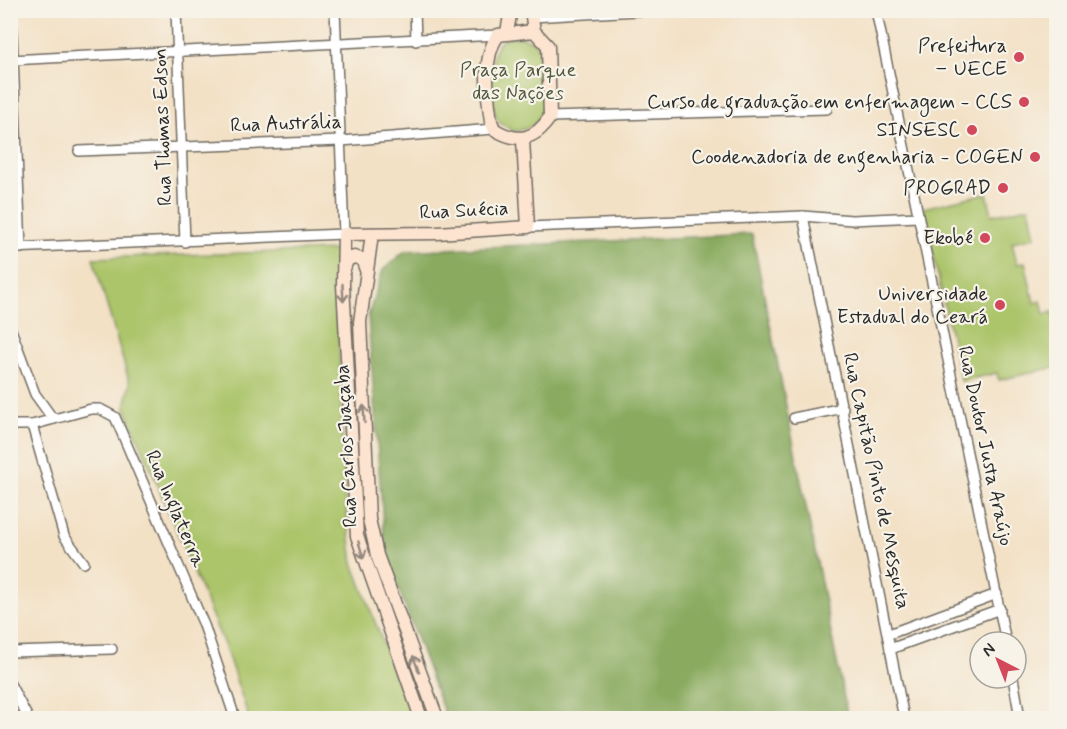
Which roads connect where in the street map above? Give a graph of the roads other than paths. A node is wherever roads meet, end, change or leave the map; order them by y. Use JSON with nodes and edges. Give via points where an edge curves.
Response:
{"nodes":[{"id":1,"x":11,"y":10,"type":"edge"},
{"id":2,"x":176,"y":10,"type":"edge"},
{"id":3,"x":334,"y":10,"type":"edge"},
{"id":4,"x":415,"y":10,"type":"edge"},
{"id":5,"x":511,"y":10,"type":"edge"},
{"id":6,"x":654,"y":10,"type":"edge"},
{"id":7,"x":876,"y":10,"type":"edge"},
{"id":8,"x":531,"y":14,"type":"edge"},
{"id":9,"x":534,"y":31,"type":"junction"},
{"id":10,"x":503,"y":34,"type":"junction"},
{"id":11,"x":416,"y":41,"type":"junction"},
{"id":12,"x":337,"y":45,"type":"junction"},
{"id":13,"x":178,"y":52,"type":"junction"},
{"id":14,"x":12,"y":60,"type":"edge"},
{"id":15,"x":827,"y":109,"type":"dead end"},
{"id":16,"x":550,"y":117,"type":"junction"},
{"id":17,"x":494,"y":129,"type":"junction"},
{"id":18,"x":523,"y":140,"type":"junction"},
{"id":19,"x":341,"y":141,"type":"junction"},
{"id":20,"x":181,"y":145,"type":"junction"},
{"id":21,"x":79,"y":151,"type":"dead end"},
{"id":22,"x":803,"y":216,"type":"junction"},
{"id":23,"x":918,"y":217,"type":"junction"},
{"id":24,"x":528,"y":227,"type":"junction"},
{"id":25,"x":344,"y":234,"type":"junction"},
{"id":26,"x":372,"y":234,"type":"junction"},
{"id":27,"x":185,"y":242,"type":"junction"},
{"id":28,"x":10,"y":248,"type":"edge"},
{"id":29,"x":21,"y":248,"type":"junction"},
{"id":30,"x":366,"y":270,"type":"junction"},
{"id":31,"x":343,"y":272,"type":"junction"},
{"id":32,"x":10,"y":327,"type":"edge"},
{"id":33,"x":843,"y":408,"type":"junction"},
{"id":34,"x":794,"y":418,"type":"dead end"},
{"id":35,"x":53,"y":419,"type":"junction"},
{"id":36,"x":10,"y":425,"type":"edge"},
{"id":37,"x":32,"y":425,"type":"junction"},
{"id":38,"x":84,"y":563,"type":"dead end"},
{"id":39,"x":997,"y":594,"type":"junction"},
{"id":40,"x":1000,"y":609,"type":"junction"},
{"id":41,"x":1004,"y":630,"type":"edge"},
{"id":42,"x":889,"y":634,"type":"junction"},
{"id":43,"x":112,"y":649,"type":"dead end"},
{"id":44,"x":890,"y":649,"type":"junction"},
{"id":45,"x":10,"y":652,"type":"edge"},
{"id":46,"x":10,"y":684,"type":"edge"},
{"id":47,"x":1015,"y":690,"type":"edge"},
{"id":48,"x":429,"y":698,"type":"junction"},
{"id":49,"x":415,"y":704,"type":"junction"},
{"id":50,"x":28,"y":718,"type":"edge"},
{"id":51,"x":235,"y":718,"type":"edge"},
{"id":52,"x":421,"y":718,"type":"edge"},
{"id":53,"x":436,"y":718,"type":"edge"},
{"id":54,"x":904,"y":718,"type":"edge"},
{"id":55,"x":1020,"y":718,"type":"edge"}],
"edges":[{"from":1,"to":14,"type":"street"},
{"from":2,"to":13,"type":"street","name":"Rua Thomas Edson"},
{"from":3,"to":12,"type":"street"},
{"from":4,"to":11,"type":"street"},
{"from":5,"to":10,"type":"street"},
{"from":6,"to":8,"type":"street"},
{"from":7,"to":23,"type":"street","name":"Rua Doutor Justa Araújo"},
{"from":8,"to":9,"type":"street"},
{"from":9,"to":10,"type":"street"},
{"from":9,"to":16,"type":"street","via":[[548,46]]},
{"from":10,"to":11,"type":"street"},
{"from":10,"to":17,"type":"street","via":[[493,43],[487,62]]},
{"from":11,"to":12,"type":"street"},
{"from":12,"to":13,"type":"street"},
{"from":12,"to":19,"type":"street"},
{"from":13,"to":14,"type":"street"},
{"from":13,"to":20,"type":"street","name":"Rua Thomas Edson"},
{"from":14,"to":29,"type":"street"},
{"from":15,"to":16,"type":"street"},
{"from":16,"to":18,"type":"street","via":[[540,131]]},
{"from":17,"to":18,"type":"street"},
{"from":17,"to":19,"type":"street","name":"Rua Austrália"},
{"from":18,"to":24,"type":"street"},
{"from":19,"to":20,"type":"street","name":"Rua Austrália"},
{"from":19,"to":25,"type":"street"},
{"from":20,"to":21,"type":"street","name":"Rua Austrália"},
{"from":20,"to":27,"type":"street","name":"Rua Thomas Edson"},
{"from":22,"to":23,"type":"street","name":"Rua Suécia","via":[[852,220]]},
{"from":22,"to":24,"type":"street","name":"Rua Suécia"},
{"from":22,"to":33,"type":"street","name":"Rua Capitão Pinto de Mesquita"},
{"from":23,"to":39,"type":"street","name":"Rua Doutor Justa Araújo"},
{"from":24,"to":26,"type":"street","name":"Rua Suécia"},
{"from":25,"to":26,"type":"street","name":"Rua Suécia"},
{"from":25,"to":27,"type":"street","name":"Rua Suécia"},
{"from":25,"to":31,"type":"street","name":"Rua Carlos Juaçaba"},
{"from":26,"to":30,"type":"street","name":"Rua Carlos Juaçaba"},
{"from":27,"to":29,"type":"street","name":"Rua Suécia"},
{"from":28,"to":29,"type":"street","name":"Rua Suécia"},
{"from":30,"to":31,"type":"street","via":[[362,259],[354,256],[347,260]]},
{"from":48,"to":30,"type":"street","name":"Rua Carlos Juaçaba","one_way":true,"via":[[377,555],[369,519],[360,322]]},
{"from":31,"to":49,"type":"street","name":"Rua Carlos Juaçaba","one_way":true,"via":[[357,536]]},
{"from":32,"to":35,"type":"street","via":[[35,394]]},
{"from":33,"to":34,"type":"street"},
{"from":33,"to":42,"type":"street","name":"Rua Capitão Pinto de Mesquita"},
{"from":35,"to":37,"type":"street","name":"Rua Inglaterra"},
{"from":35,"to":51,"type":"street","name":"Rua Inglaterra","via":[[91,409],[115,417],[204,625]]},
{"from":36,"to":37,"type":"street","name":"Rua Inglaterra"},
{"from":37,"to":38,"type":"street","via":[[64,536]]},
{"from":39,"to":40,"type":"street","name":"Rua Doutor Justa Araújo"},
{"from":39,"to":42,"type":"street"},
{"from":40,"to":41,"type":"street","name":"Rua Doutor Justa Araújo"},
{"from":40,"to":44,"type":"street"},
{"from":42,"to":44,"type":"street","name":"Rua Capitão Pinto de Mesquita"},
{"from":43,"to":45,"type":"street"},
{"from":44,"to":54,"type":"street","name":"Rua Capitão Pinto de Mesquita"},
{"from":46,"to":50,"type":"street"},
{"from":47,"to":55,"type":"street"},
{"from":48,"to":49,"type":"street"},
{"from":48,"to":53,"type":"street","name":"Rua Carlos Juaçaba"},
{"from":49,"to":52,"type":"street","name":"Rua Carlos Juaçaba"}]}
